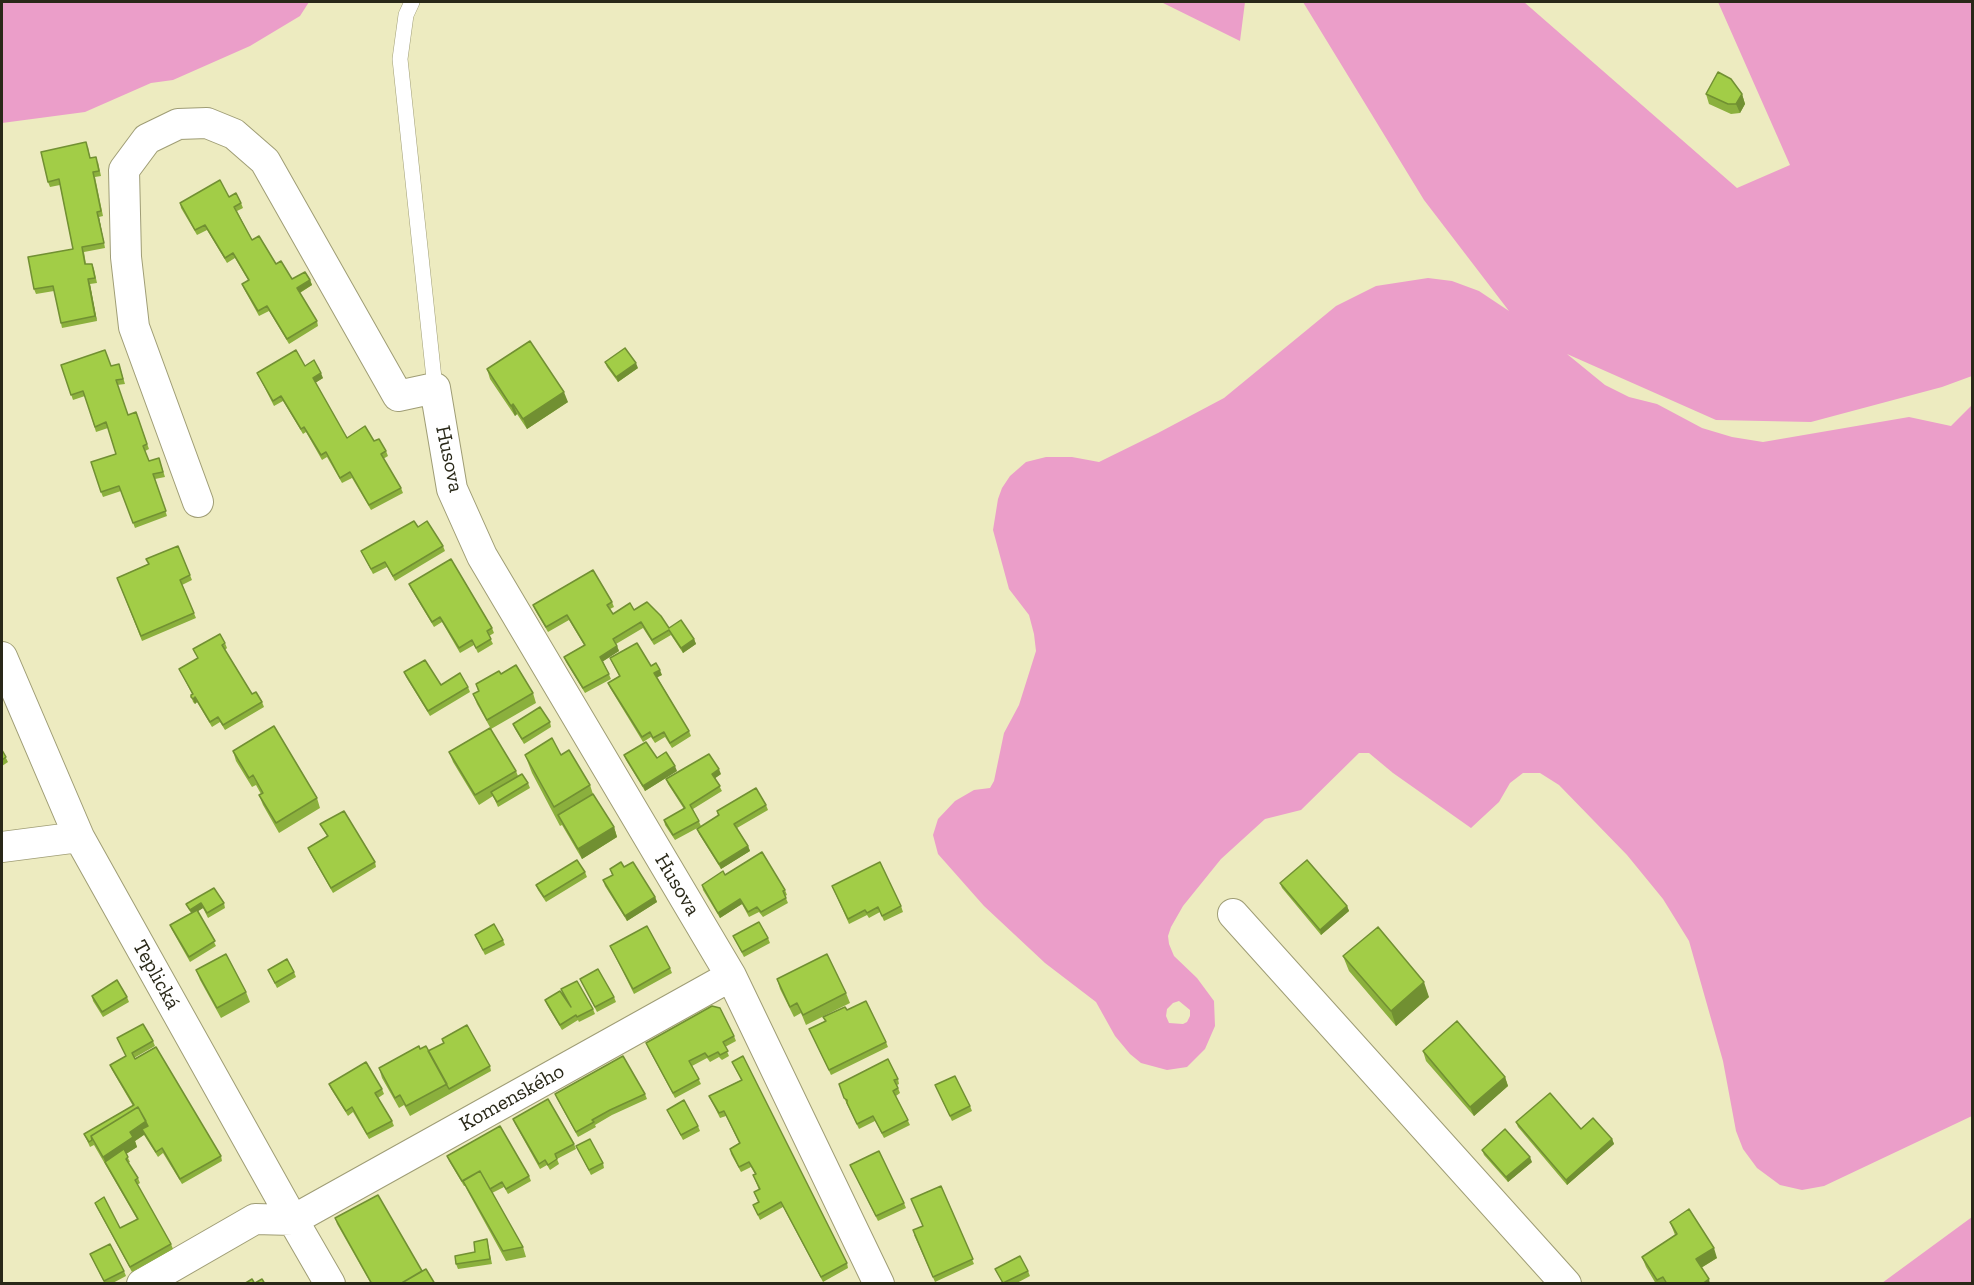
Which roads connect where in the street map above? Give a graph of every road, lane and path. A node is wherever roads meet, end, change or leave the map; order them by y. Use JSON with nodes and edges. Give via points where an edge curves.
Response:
{"nodes":[{"id":1,"x":412,"y":2,"type":"edge"},
{"id":2,"x":435,"y":388,"type":"junction"},
{"id":3,"x":198,"y":502,"type":"dead end"},
{"id":4,"x":2,"y":657,"type":"edge"},
{"id":5,"x":79,"y":837,"type":"junction"},
{"id":6,"x":2,"y":847,"type":"edge"},
{"id":7,"x":1233,"y":914,"type":"dead end"},
{"id":8,"x":731,"y":976,"type":"junction"},
{"id":9,"x":293,"y":1220,"type":"junction"},
{"id":10,"x":142,"y":1284,"type":"edge"},
{"id":11,"x":330,"y":1284,"type":"edge"},
{"id":12,"x":879,"y":1284,"type":"edge"},
{"id":13,"x":1566,"y":1284,"type":"edge"}],
"edges":[{"from":1,"to":2,"type":"lane","via":[[406,15],[400,59]]},
{"from":2,"to":3,"type":"street","via":[[398,396],[265,161],[234,134],[207,123],[178,124],[147,139],[124,170],[126,257],[134,327]]},
{"from":2,"to":8,"type":"street","name":"Husova","via":[[452,489],[482,556]]},
{"from":4,"to":5,"type":"street","name":"Teplická"},
{"from":5,"to":6,"type":"street"},
{"from":5,"to":9,"type":"street","name":"Teplická"},
{"from":7,"to":13,"type":"street"},
{"from":8,"to":9,"type":"street","name":"Komenského"},
{"from":8,"to":12,"type":"street","name":"Husova"},
{"from":9,"to":10,"type":"street","via":[[255,1219]]},
{"from":9,"to":11,"type":"street","name":"Teplická"}]}
